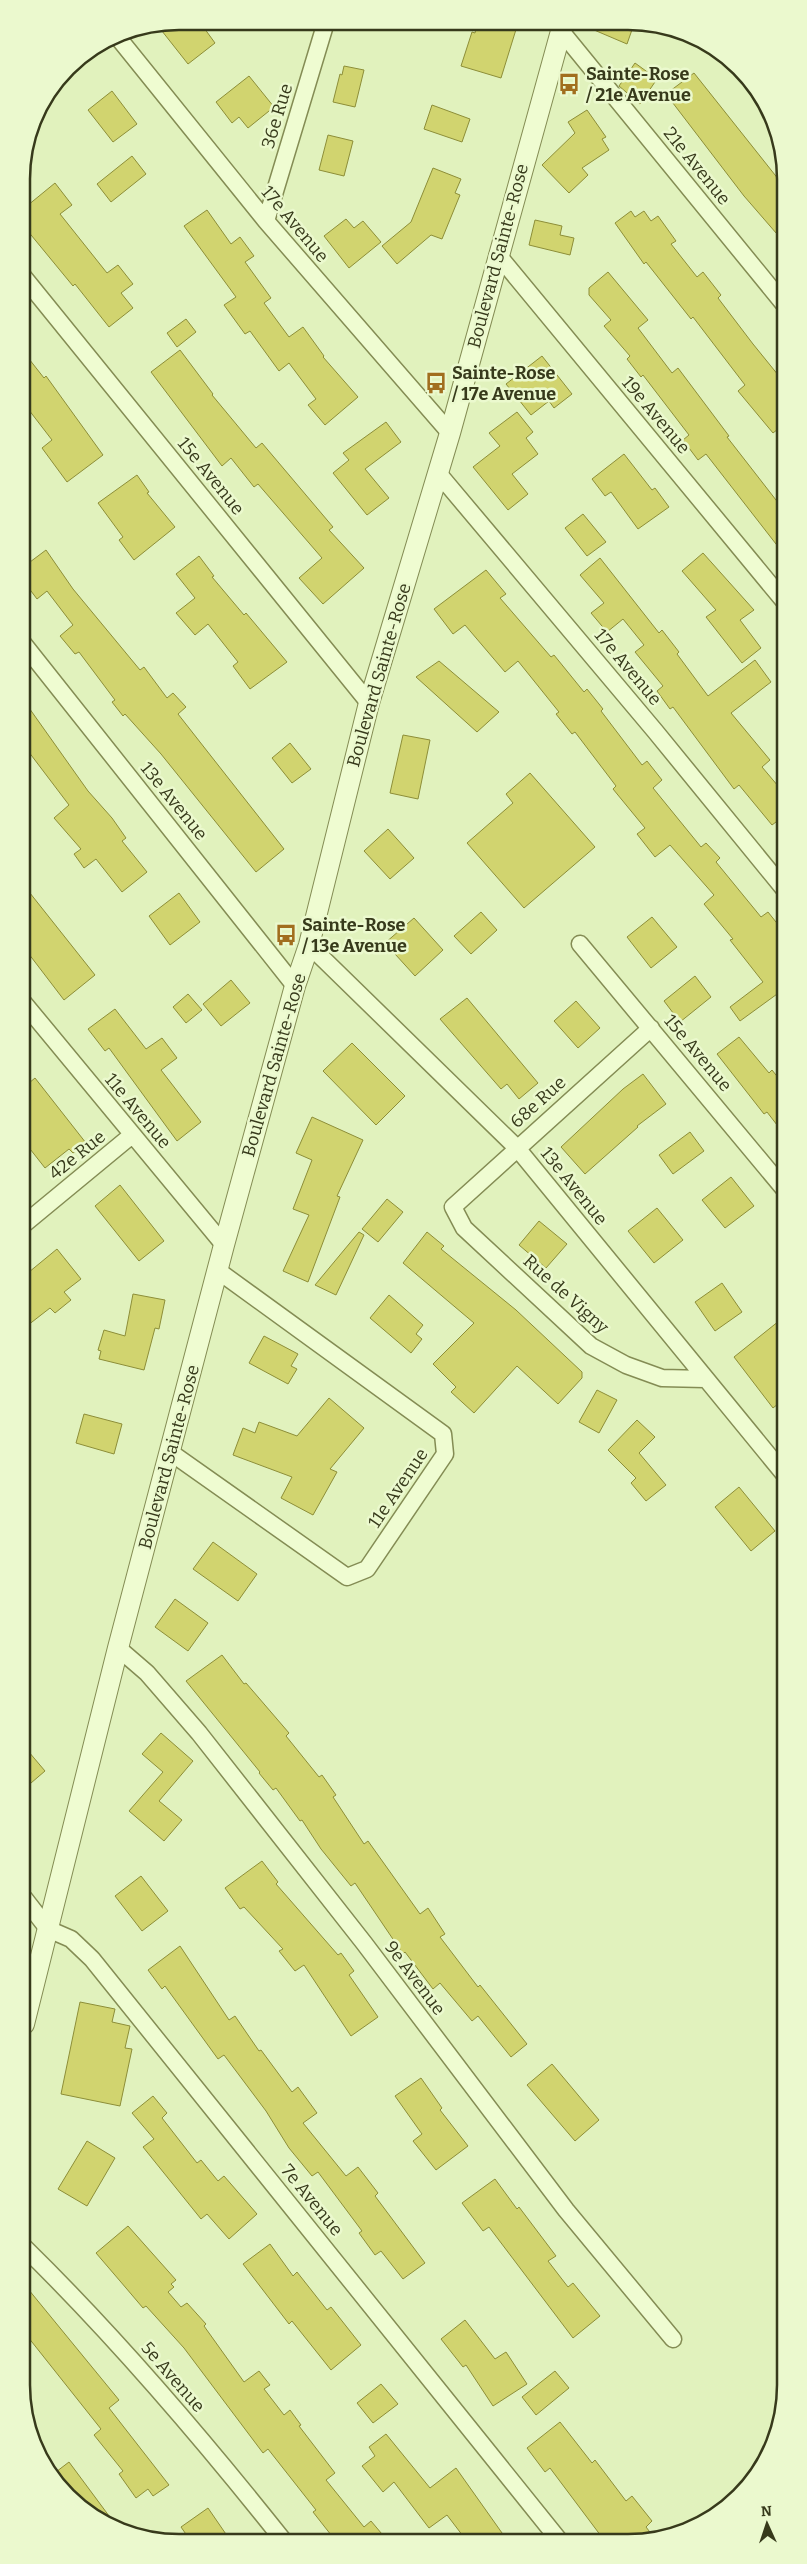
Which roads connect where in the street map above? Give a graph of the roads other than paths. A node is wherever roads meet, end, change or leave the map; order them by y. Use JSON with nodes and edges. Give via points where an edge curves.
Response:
{"nodes":[{"id":1,"x":324,"y":30,"type":"edge"},
{"id":2,"x":561,"y":30,"type":"edge"},
{"id":3,"x":564,"y":30,"type":"edge"},
{"id":4,"x":121,"y":41,"type":"edge"},
{"id":5,"x":266,"y":221,"type":"junction"},
{"id":6,"x":498,"y":255,"type":"junction"},
{"id":7,"x":30,"y":285,"type":"edge"},
{"id":8,"x":777,"y":296,"type":"edge"},
{"id":9,"x":450,"y":433,"type":"junction"},
{"id":10,"x":438,"y":473,"type":"junction"},
{"id":11,"x":777,"y":593,"type":"edge"},
{"id":12,"x":30,"y":652,"type":"edge"},
{"id":13,"x":369,"y":703,"type":"junction"},
{"id":14,"x":777,"y":880,"type":"edge"},
{"id":15,"x":580,"y":944,"type":"dead end"},
{"id":16,"x":309,"y":945,"type":"junction"},
{"id":17,"x":296,"y":986,"type":"junction"},
{"id":18,"x":30,"y":1012,"type":"edge"},
{"id":19,"x":651,"y":1028,"type":"junction"},
{"id":20,"x":132,"y":1135,"type":"junction"},
{"id":21,"x":517,"y":1148,"type":"junction"},
{"id":22,"x":777,"y":1181,"type":"edge"},
{"id":23,"x":453,"y":1207,"type":"joint"},
{"id":24,"x":30,"y":1219,"type":"edge"},
{"id":25,"x":224,"y":1245,"type":"junction"},
{"id":26,"x":218,"y":1270,"type":"junction"},
{"id":27,"x":705,"y":1379,"type":"junction"},
{"id":28,"x":170,"y":1452,"type":"junction"},
{"id":29,"x":777,"y":1466,"type":"edge"},
{"id":30,"x":118,"y":1648,"type":"junction"},
{"id":31,"x":30,"y":1906,"type":"edge"},
{"id":32,"x":48,"y":1928,"type":"junction"},
{"id":33,"x":30,"y":2000,"type":"edge"},
{"id":34,"x":30,"y":2253,"type":"edge"},
{"id":35,"x":673,"y":2339,"type":"dead end"},
{"id":36,"x":278,"y":2534,"type":"edge"},
{"id":37,"x":554,"y":2534,"type":"edge"}],
"edges":[{"from":1,"to":5,"type":"street","name":"36e Rue"},
{"from":2,"to":6,"type":"street","name":"Boulevard Sainte-Rose"},
{"from":3,"to":8,"type":"street","name":"21e Avenue"},
{"from":4,"to":5,"type":"street","name":"17e Avenue"},
{"from":5,"to":9,"type":"street","name":"17e Avenue"},
{"from":6,"to":9,"type":"street","name":"Boulevard Sainte-Rose"},
{"from":6,"to":11,"type":"street","name":"19e Avenue"},
{"from":7,"to":13,"type":"street","name":"15e Avenue"},
{"from":9,"to":10,"type":"street","name":"Boulevard Sainte-Rose"},
{"from":10,"to":13,"type":"street","name":"Boulevard Sainte-Rose"},
{"from":10,"to":14,"type":"street","name":"17e Avenue"},
{"from":12,"to":17,"type":"street","name":"13e Avenue"},
{"from":13,"to":16,"type":"street","name":"Boulevard Sainte-Rose"},
{"from":15,"to":19,"type":"street","name":"15e Avenue"},
{"from":16,"to":17,"type":"street","name":"Boulevard Sainte-Rose"},
{"from":16,"to":21,"type":"street","name":"13e Avenue"},
{"from":17,"to":25,"type":"street","name":"Boulevard Sainte-Rose"},
{"from":18,"to":20,"type":"street","name":"11e Avenue"},
{"from":19,"to":21,"type":"street","name":"68e Rue"},
{"from":19,"to":22,"type":"street","name":"15e Avenue"},
{"from":20,"to":24,"type":"street","name":"42e Rue"},
{"from":20,"to":25,"type":"street","name":"11e Avenue"},
{"from":21,"to":23,"type":"street","name":"68e Rue"},
{"from":21,"to":27,"type":"street","name":"13e Avenue"},
{"from":23,"to":27,"type":"street","name":"Rue de Vigny","via":[[464,1228],[591,1346],[626,1365],[662,1378]]},
{"from":25,"to":26,"type":"street","name":"Boulevard Sainte-Rose"},
{"from":26,"to":28,"type":"street","name":"Boulevard Sainte-Rose"},
{"from":26,"to":28,"type":"street","name":"11e Avenue","via":[[443,1434],[445,1454],[367,1569],[347,1577]]},
{"from":27,"to":29,"type":"street","name":"13e Avenue"},
{"from":28,"to":30,"type":"street","name":"Boulevard Sainte-Rose"},
{"from":30,"to":32,"type":"street","name":"Boulevard Sainte-Rose"},
{"from":30,"to":35,"type":"street","name":"9e Avenue","via":[[147,1673],[199,1733],[364,1943],[566,2210]]},
{"from":31,"to":32,"type":"street","name":"7e Avenue"},
{"from":32,"to":33,"type":"street","name":"Boulevard Sainte-Rose"},
{"from":32,"to":37,"type":"street","name":"7e Avenue","via":[[72,1939],[92,1959]]},
{"from":34,"to":36,"type":"street","name":"5e Avenue","via":[[87,2309],[234,2478]]}]}
